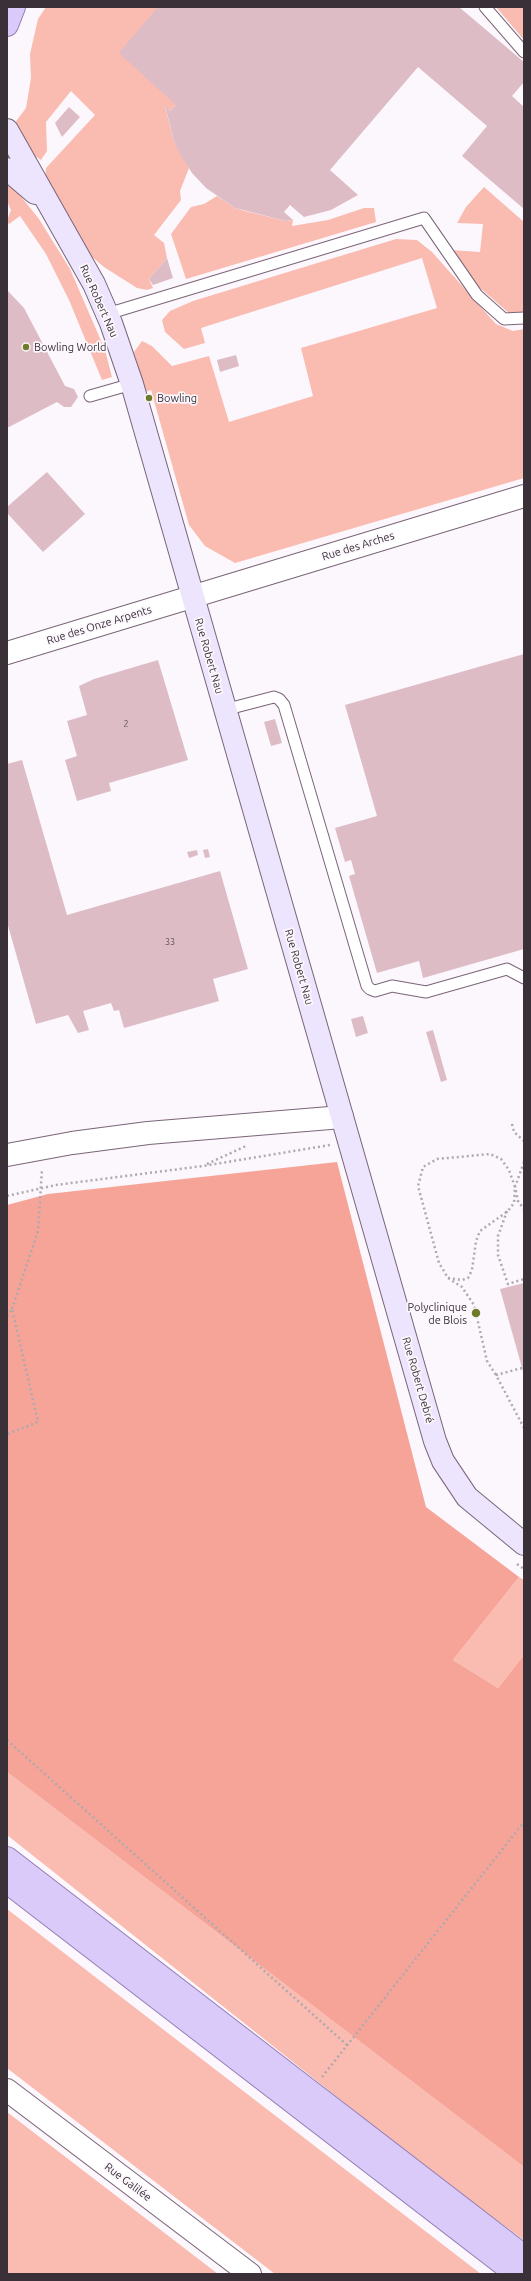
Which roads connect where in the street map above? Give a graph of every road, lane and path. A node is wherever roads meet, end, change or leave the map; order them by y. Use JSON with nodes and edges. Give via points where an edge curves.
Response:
{"nodes":[{"id":1,"x":14,"y":7,"type":"edge"},
{"id":2,"x":486,"y":7,"type":"edge"},
{"id":3,"x":7,"y":25,"type":"edge"},
{"id":4,"x":524,"y":52,"type":"edge"},
{"id":5,"x":7,"y":130,"type":"edge"},
{"id":6,"x":7,"y":169,"type":"edge"},
{"id":7,"x":49,"y":207,"type":"junction"},
{"id":8,"x":107,"y":314,"type":"junction"},
{"id":9,"x":524,"y":318,"type":"edge"},
{"id":10,"x":132,"y":384,"type":"junction"},
{"id":11,"x":90,"y":396,"type":"dead end"},
{"id":12,"x":524,"y":496,"type":"edge"},
{"id":13,"x":192,"y":597,"type":"junction"},
{"id":14,"x":7,"y":653,"type":"edge"},
{"id":15,"x":224,"y":710,"type":"junction"},
{"id":16,"x":524,"y":978,"type":"edge"},
{"id":17,"x":342,"y":1117,"type":"junction"},
{"id":18,"x":512,"y":1124,"type":"dead end"},
{"id":19,"x":524,"y":1141,"type":"edge"},
{"id":20,"x":334,"y":1145,"type":"dead end"},
{"id":21,"x":44,"y":1148,"type":"junction"},
{"id":22,"x":7,"y":1155,"type":"edge"},
{"id":23,"x":524,"y":1162,"type":"edge"},
{"id":24,"x":515,"y":1187,"type":"junction"},
{"id":25,"x":40,"y":1188,"type":"junction"},
{"id":26,"x":7,"y":1196,"type":"edge"},
{"id":27,"x":524,"y":1210,"type":"edge"},
{"id":28,"x":508,"y":1211,"type":"junction"},
{"id":29,"x":448,"y":1278,"type":"junction"},
{"id":30,"x":524,"y":1280,"type":"edge"},
{"id":31,"x":12,"y":1308,"type":"junction"},
{"id":32,"x":7,"y":1316,"type":"edge"},
{"id":33,"x":522,"y":1368,"type":"dead end"},
{"id":34,"x":496,"y":1375,"type":"junction"},
{"id":35,"x":524,"y":1428,"type":"edge"},
{"id":36,"x":7,"y":1434,"type":"edge"},
{"id":37,"x":524,"y":1544,"type":"edge"},
{"id":38,"x":7,"y":1740,"type":"edge"},
{"id":39,"x":524,"y":1822,"type":"edge"},
{"id":40,"x":7,"y":1858,"type":"edge"},
{"id":41,"x":7,"y":1882,"type":"edge"},
{"id":42,"x":347,"y":2045,"type":"junction"},
{"id":43,"x":7,"y":2090,"type":"edge"},
{"id":44,"x":310,"y":2091,"type":"junction"},
{"id":45,"x":524,"y":2256,"type":"edge"},
{"id":46,"x":250,"y":2274,"type":"edge"},
{"id":47,"x":516,"y":2274,"type":"edge"}],
"edges":[{"from":1,"to":3,"type":"main road"},
{"from":2,"to":4,"type":"lane"},
{"from":5,"to":7,"type":"street","name":"Rue Robert Nau"},
{"from":6,"to":7,"type":"street","name":"Rue Robert Nau","via":[[18,176]]},
{"from":7,"to":8,"type":"street","name":"Rue Robert Nau","via":[[75,248]]},
{"from":8,"to":9,"type":"lane","via":[[424,218],[477,295],[504,319]]},
{"from":8,"to":10,"type":"street","name":"Rue Robert Nau"},
{"from":10,"to":11,"type":"lane"},
{"from":10,"to":13,"type":"street","name":"Rue Robert Nau"},
{"from":12,"to":13,"type":"street","name":"Rue des Arches"},
{"from":13,"to":14,"type":"street","name":"Rue des Onze Arpents"},
{"from":13,"to":15,"type":"street","name":"Rue Robert Nau"},
{"from":15,"to":16,"type":"lane","via":[[274,697],[284,705],[370,989],[376,991],[392,986],[426,992],[507,969]]},
{"from":15,"to":17,"type":"street","name":"Rue Robert Nau"},
{"from":17,"to":21,"type":"street","via":[[148,1133]]},
{"from":17,"to":37,"type":"street","name":"Rue Robert Debré","via":[[442,1461],[467,1497]]},
{"from":18,"to":19,"type":"path","via":[[514,1132]]},
{"from":20,"to":25,"type":"path"},
{"from":21,"to":22,"type":"street"},
{"from":21,"to":25,"type":"path"},
{"from":23,"to":24,"type":"path"},
{"from":24,"to":27,"type":"path","via":[[518,1201]]},
{"from":24,"to":28,"type":"path","via":[[514,1203]]},
{"from":24,"to":29,"type":"path","via":[[509,1170],[501,1159],[490,1154],[437,1159],[424,1167],[418,1186],[439,1263]]},
{"from":25,"to":26,"type":"path"},
{"from":25,"to":31,"type":"path","via":[[38,1231]]},
{"from":28,"to":29,"type":"path","via":[[480,1231],[468,1278]]},
{"from":28,"to":30,"type":"path","via":[[498,1236],[498,1255],[508,1284]]},
{"from":29,"to":34,"type":"path","via":[[462,1287],[474,1305],[487,1361]]},
{"from":31,"to":32,"type":"path"},
{"from":31,"to":36,"type":"path","via":[[38,1422]]},
{"from":33,"to":34,"type":"path"},
{"from":34,"to":35,"type":"path"},
{"from":38,"to":42,"type":"path"},
{"from":39,"to":42,"type":"path"},
{"from":40,"to":44,"type":"main road"},
{"from":41,"to":47,"type":"main road"},
{"from":42,"to":44,"type":"path"},
{"from":43,"to":46,"type":"street","name":"Rue Galilée"},
{"from":44,"to":45,"type":"main road"}]}
